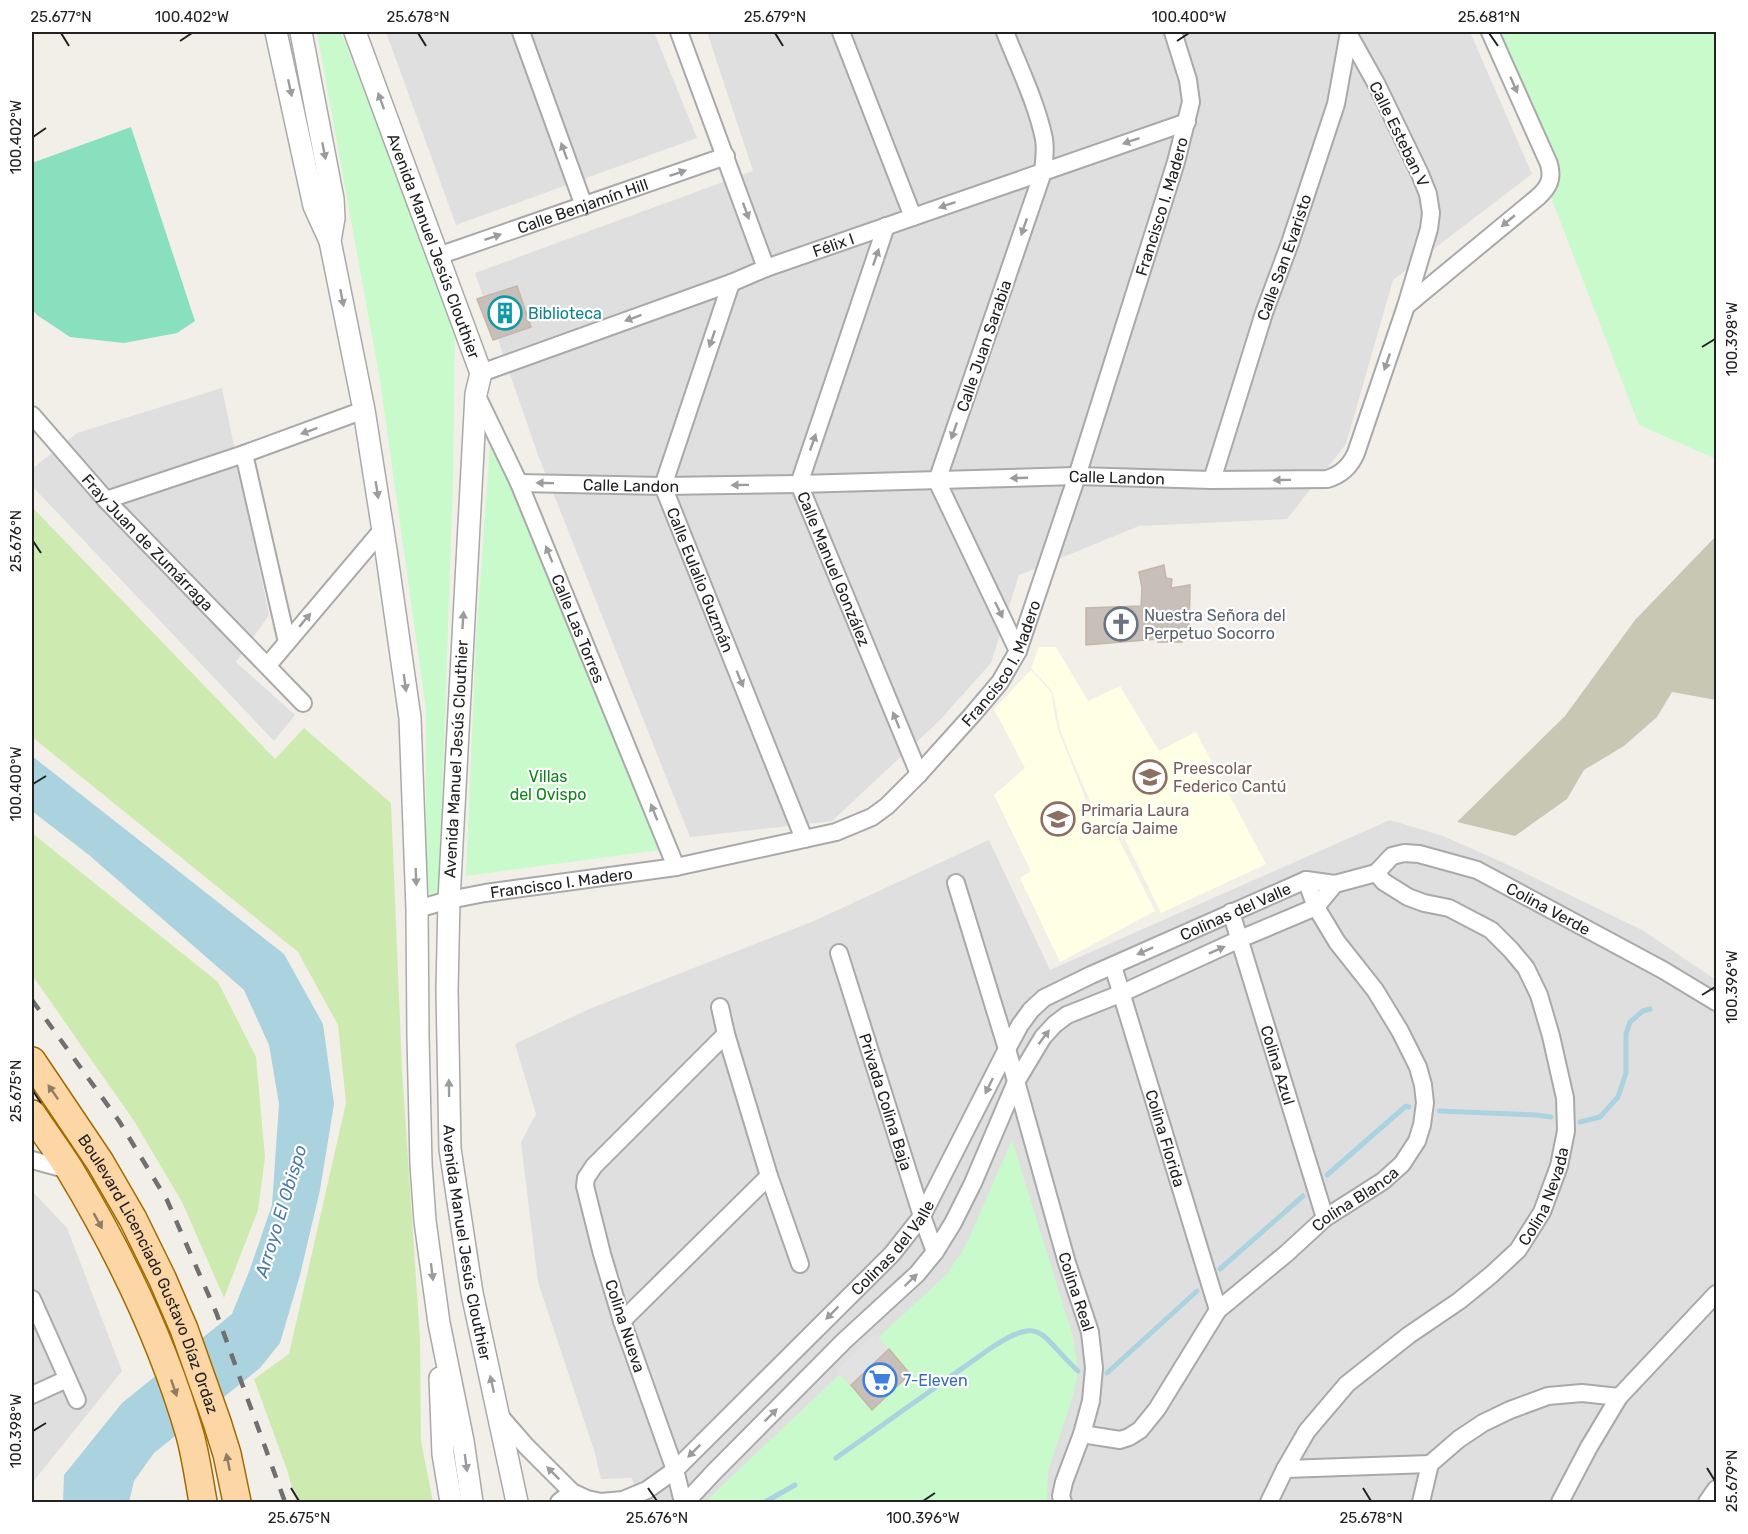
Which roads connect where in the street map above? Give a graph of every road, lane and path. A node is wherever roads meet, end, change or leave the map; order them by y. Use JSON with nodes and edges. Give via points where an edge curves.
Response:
{"nodes":[{"id":1,"x":276,"y":32,"type":"edge"},
{"id":2,"x":301,"y":32,"type":"edge"},
{"id":3,"x":355,"y":32,"type":"edge"},
{"id":4,"x":521,"y":32,"type":"edge"},
{"id":5,"x":679,"y":32,"type":"edge"},
{"id":6,"x":841,"y":32,"type":"edge"},
{"id":7,"x":1005,"y":32,"type":"edge"},
{"id":8,"x":1173,"y":32,"type":"edge"},
{"id":9,"x":1490,"y":32,"type":"edge"},
{"id":10,"x":1349,"y":33,"type":"edge"},
{"id":11,"x":1186,"y":122,"type":"junction"},
{"id":12,"x":726,"y":156,"type":"junction"},
{"id":13,"x":1043,"y":172,"type":"junction"},
{"id":14,"x":584,"y":206,"type":"junction"},
{"id":15,"x":913,"y":217,"type":"junction"},
{"id":16,"x":886,"y":226,"type":"junction"},
{"id":17,"x":330,"y":241,"type":"junction"},
{"id":18,"x":438,"y":256,"type":"junction"},
{"id":19,"x":766,"y":268,"type":"junction"},
{"id":20,"x":731,"y":283,"type":"junction"},
{"id":21,"x":1406,"y":306,"type":"junction"},
{"id":22,"x":481,"y":373,"type":"junction"},
{"id":23,"x":476,"y":394,"type":"junction"},
{"id":24,"x":364,"y":410,"type":"junction"},
{"id":25,"x":32,"y":416,"type":"edge"},
{"id":26,"x":244,"y":454,"type":"junction"},
{"id":27,"x":1077,"y":476,"type":"junction"},
{"id":28,"x":1212,"y":480,"type":"junction"},
{"id":29,"x":937,"y":481,"type":"junction"},
{"id":30,"x":519,"y":483,"type":"junction"},
{"id":31,"x":799,"y":484,"type":"junction"},
{"id":32,"x":663,"y":486,"type":"junction"},
{"id":33,"x":106,"y":500,"type":"junction"},
{"id":34,"x":383,"y":529,"type":"junction"},
{"id":35,"x":287,"y":642,"type":"junction"},
{"id":36,"x":1018,"y":651,"type":"junction"},
{"id":37,"x":268,"y":665,"type":"junction"},
{"id":38,"x":303,"y":703,"type":"dead end"},
{"id":39,"x":918,"y":774,"type":"junction"},
{"id":40,"x":804,"y":839,"type":"junction"},
{"id":41,"x":676,"y":867,"type":"junction"},
{"id":42,"x":1376,"y":873,"type":"junction"},
{"id":43,"x":1306,"y":880,"type":"junction"},
{"id":44,"x":956,"y":883,"type":"dead end"},
{"id":45,"x":1335,"y":884,"type":"junction"},
{"id":46,"x":449,"y":900,"type":"junction"},
{"id":47,"x":1317,"y":907,"type":"junction"},
{"id":48,"x":417,"y":909,"type":"junction"},
{"id":49,"x":1231,"y":912,"type":"junction"},
{"id":50,"x":1240,"y":939,"type":"junction"},
{"id":51,"x":839,"y":952,"type":"dead end"},
{"id":52,"x":1113,"y":966,"type":"junction"},
{"id":53,"x":1120,"y":994,"type":"junction"},
{"id":54,"x":1716,"y":1002,"type":"edge"},
{"id":55,"x":720,"y":1007,"type":"dead end"},
{"id":56,"x":726,"y":1034,"type":"junction"},
{"id":57,"x":1006,"y":1049,"type":"junction"},
{"id":58,"x":32,"y":1061,"type":"edge"},
{"id":59,"x":1016,"y":1082,"type":"junction"},
{"id":60,"x":32,"y":1113,"type":"edge"},
{"id":61,"x":32,"y":1160,"type":"edge"},
{"id":62,"x":69,"y":1170,"type":"junction"},
{"id":63,"x":770,"y":1176,"type":"junction"},
{"id":64,"x":922,"y":1216,"type":"junction"},
{"id":65,"x":1325,"y":1218,"type":"junction"},
{"id":66,"x":935,"y":1251,"type":"junction"},
{"id":67,"x":801,"y":1264,"type":"dead end"},
{"id":68,"x":1716,"y":1294,"type":"edge"},
{"id":69,"x":32,"y":1299,"type":"edge"},
{"id":70,"x":1218,"y":1310,"type":"junction"},
{"id":71,"x":622,"y":1321,"type":"junction"},
{"id":72,"x":439,"y":1323,"type":"junction"},
{"id":73,"x":67,"y":1379,"type":"junction"},
{"id":74,"x":32,"y":1395,"type":"edge"},
{"id":75,"x":1619,"y":1396,"type":"junction"},
{"id":76,"x":77,"y":1400,"type":"dead end"},
{"id":77,"x":499,"y":1415,"type":"junction"},
{"id":78,"x":1082,"y":1434,"type":"junction"},
{"id":79,"x":1430,"y":1464,"type":"junction"},
{"id":80,"x":1285,"y":1469,"type":"junction"},
{"id":81,"x":675,"y":1470,"type":"junction"},
{"id":82,"x":1716,"y":1488,"type":"edge"},
{"id":83,"x":566,"y":1498,"type":"edge"},
{"id":84,"x":203,"y":1503,"type":"edge"},
{"id":85,"x":237,"y":1503,"type":"edge"},
{"id":86,"x":451,"y":1503,"type":"edge"},
{"id":87,"x":472,"y":1503,"type":"edge"},
{"id":88,"x":518,"y":1503,"type":"edge"},
{"id":89,"x":685,"y":1503,"type":"edge"},
{"id":90,"x":1063,"y":1503,"type":"edge"},
{"id":91,"x":1269,"y":1503,"type":"edge"},
{"id":92,"x":1421,"y":1503,"type":"edge"},
{"id":93,"x":1560,"y":1503,"type":"edge"},
{"id":94,"x":1707,"y":1503,"type":"edge"}],
"edges":[{"from":1,"to":17,"type":"street","one_way":true,"via":[[314,206]]},
{"from":2,"to":17,"type":"street","name":"Avenida Manuel Jesús Clouthier","one_way":true,"via":[[333,200]]},
{"from":18,"to":3,"type":"street","name":"Avenida Manuel Jesús Clouthier","one_way":true},
{"from":14,"to":4,"type":"street","one_way":true},
{"from":5,"to":12,"type":"street"},
{"from":6,"to":15,"type":"street"},
{"from":7,"to":13,"type":"street","name":"Calle Juan Sarabia","via":[[1038,117],[1045,146]]},
{"from":8,"to":11,"type":"street","name":"Francisco I. Madero","via":[[1188,80],[1191,102]]},
{"from":9,"to":21,"type":"street","one_way":true,"via":[[1549,164],[1550,181],[1538,197]]},
{"from":10,"to":21,"type":"street","name":"Calle Esteban V","via":[[1428,194],[1429,229]]},
{"from":10,"to":28,"type":"street","name":"Calle San Evaristo","via":[[1336,104]]},
{"from":11,"to":13,"type":"street","name":"Félix I","one_way":true},
{"from":11,"to":27,"type":"street","name":"Francisco I. Madero"},
{"from":14,"to":12,"type":"street","name":"Calle Benjamín Hill","one_way":true},
{"from":12,"to":19,"type":"street","one_way":true},
{"from":13,"to":15,"type":"street","name":"Félix I","one_way":true},
{"from":13,"to":29,"type":"street","name":"Calle Juan Sarabia","one_way":true},
{"from":18,"to":14,"type":"street","name":"Calle Benjamín Hill","one_way":true},
{"from":15,"to":16,"type":"street","name":"Félix I"},
{"from":16,"to":19,"type":"street","name":"Félix I"},
{"from":31,"to":16,"type":"street","name":"Calle Manuel González","one_way":true},
{"from":17,"to":24,"type":"street","name":"Avenida Manuel Jesús Clouthier","one_way":true},
{"from":18,"to":22,"type":"street","name":"Avenida Manuel Jesús Clouthier"},
{"from":19,"to":20,"type":"street","name":"Félix I"},
{"from":20,"to":22,"type":"street","name":"Félix I","one_way":true},
{"from":20,"to":32,"type":"street","name":"Calle Eulalio Guzmán","one_way":true},
{"from":21,"to":28,"type":"street","name":"Calle Landon","one_way":true,"via":[[1353,461],[1344,471],[1327,479]]},
{"from":22,"to":23,"type":"street","name":"Avenida Manuel Jesús Clouthier"},
{"from":23,"to":30,"type":"street","name":"Calle Las Torres"},
{"from":46,"to":23,"type":"street","name":"Avenida Manuel Jesús Clouthier","one_way":true},
{"from":24,"to":26,"type":"street","one_way":true},
{"from":24,"to":34,"type":"street","name":"Avenida Manuel Jesús Clouthier","one_way":true},
{"from":25,"to":33,"type":"street","name":"Fray Juan de Zumárraga"},
{"from":26,"to":33,"type":"street"},
{"from":26,"to":35,"type":"street"},
{"from":27,"to":28,"type":"street","name":"Calle Landon"},
{"from":27,"to":29,"type":"street","name":"Calle Landon","one_way":true},
{"from":27,"to":36,"type":"street","name":"Francisco I. Madero"},
{"from":29,"to":31,"type":"street","name":"Calle Landon"},
{"from":29,"to":36,"type":"street","one_way":true},
{"from":32,"to":30,"type":"street","name":"Calle Landon","one_way":true},
{"from":41,"to":30,"type":"street","name":"Calle Las Torres","one_way":true},
{"from":31,"to":32,"type":"street","name":"Calle Landon","one_way":true},
{"from":39,"to":31,"type":"street","name":"Calle Manuel González","one_way":true},
{"from":32,"to":40,"type":"street","name":"Calle Eulalio Guzmán","one_way":true},
{"from":33,"to":37,"type":"street","name":"Fray Juan de Zumárraga"},
{"from":35,"to":34,"type":"street","one_way":true},
{"from":34,"to":48,"type":"street","name":"Avenida Manuel Jesús Clouthier","one_way":true,"via":[[410,718]]},
{"from":35,"to":37,"type":"street"},
{"from":36,"to":39,"type":"street","name":"Francisco I. Madero","via":[[974,714]]},
{"from":37,"to":38,"type":"street","name":"Fray Juan de Zumárraga"},
{"from":39,"to":40,"type":"street","name":"Francisco I. Madero","via":[[872,817],[836,832]]},
{"from":40,"to":41,"type":"street","name":"Francisco I. Madero"},
{"from":41,"to":46,"type":"street","name":"Francisco I. Madero"},
{"from":42,"to":45,"type":"street"},
{"from":42,"to":54,"type":"street","name":"Colina Verde","via":[[1392,856],[1404,853],[1477,870]]},
{"from":42,"to":80,"type":"street","name":"Colina Nevada","via":[[1408,897],[1449,908],[1491,930],[1526,968],[1551,1036],[1565,1098],[1566,1131],[1559,1166],[1542,1212],[1518,1250],[1459,1301],[1347,1384],[1307,1431]]},
{"from":43,"to":45,"type":"street","name":"Colinas del Valle"},
{"from":43,"to":47,"type":"street","name":"Colina Blanca"},
{"from":43,"to":49,"type":"street","name":"Colinas del Valle"},
{"from":44,"to":57,"type":"street","name":"Colina Real"},
{"from":45,"to":47,"type":"street","name":"Colinas del Valle"},
{"from":46,"to":48,"type":"street","name":"Francisco I. Madero"},
{"from":77,"to":46,"type":"street","name":"Avenida Manuel Jesús Clouthier","one_way":true,"via":[[472,1293],[450,1149]]},
{"from":47,"to":50,"type":"street","name":"Colinas del Valle"},
{"from":47,"to":65,"type":"street","name":"Colina Blanca","via":[[1400,1031],[1418,1067],[1425,1103],[1417,1141],[1402,1164],[1383,1181]]},
{"from":48,"to":72,"type":"street","name":"Avenida Manuel Jesús Clouthier","one_way":true,"via":[[421,1164]]},
{"from":49,"to":50,"type":"street","name":"Colina Azul"},
{"from":49,"to":52,"type":"street","name":"Colinas del Valle","one_way":true},
{"from":53,"to":50,"type":"street","name":"Colinas del Valle","one_way":true},
{"from":50,"to":65,"type":"street","name":"Colina Azul"},
{"from":51,"to":64,"type":"street","name":"Privada Colina Baja"},
{"from":52,"to":53,"type":"street","name":"Colina Florida"},
{"from":52,"to":57,"type":"street","name":"Colinas del Valle","via":[[1044,998],[1031,1010]]},
{"from":59,"to":53,"type":"street","name":"Colinas del Valle","one_way":true,"via":[[1055,1024]]},
{"from":53,"to":70,"type":"street","name":"Colina Florida"},
{"from":55,"to":56,"type":"street"},
{"from":56,"to":63,"type":"street"},
{"from":56,"to":71,"type":"street","name":"Colina Nueva","via":[[586,1178],[594,1224]]},
{"from":57,"to":59,"type":"street","name":"Colina Real"},
{"from":57,"to":64,"type":"street","name":"Colinas del Valle","one_way":true},
{"from":85,"to":58,"type":"main road","name":"Boulevard Licenciado Gustavo Díaz Ordaz","one_way":true,"via":[[217,1422],[162,1278],[100,1162]]},
{"from":59,"to":66,"type":"street","name":"Colinas del Valle","via":[[973,1183]]},
{"from":59,"to":78,"type":"street","name":"Colina Real","via":[[1090,1332],[1094,1368]]},
{"from":60,"to":62,"type":"main road","name":"Boulevard Licenciado Gustavo Díaz Ordaz"},
{"from":61,"to":62,"type":"street"},
{"from":62,"to":84,"type":"main road","name":"Boulevard Licenciado Gustavo Díaz Ordaz","one_way":true,"via":[[133,1287],[157,1340],[190,1436]]},
{"from":63,"to":67,"type":"street"},
{"from":63,"to":71,"type":"street"},
{"from":64,"to":66,"type":"street","name":"Privada Colina Baja"},
{"from":64,"to":81,"type":"street","name":"Colinas del Valle","one_way":true,"via":[[892,1254]]},
{"from":65,"to":70,"type":"street","name":"Colina Blanca"},
{"from":89,"to":66,"type":"street","name":"Colinas del Valle","one_way":true,"via":[[844,1341],[917,1274]]},
{"from":68,"to":75,"type":"street"},
{"from":69,"to":73,"type":"street"},
{"from":70,"to":78,"type":"street","name":"Colina Blanca","via":[[1140,1430],[1120,1440]]},
{"from":71,"to":81,"type":"street","name":"Colina Nueva"},
{"from":72,"to":86,"type":"street","via":[[443,1454]]},
{"from":72,"to":87,"type":"street","name":"Avenida Manuel Jesús Clouthier","one_way":true},
{"from":73,"to":74,"type":"street"},
{"from":73,"to":76,"type":"street"},
{"from":75,"to":79,"type":"street","via":[[1548,1396],[1483,1423]]},
{"from":75,"to":93,"type":"street"},
{"from":83,"to":77,"type":"street","name":"Colinas del Valle","one_way":true},
{"from":77,"to":88,"type":"street","name":"Avenida Manuel Jesús Clouthier"},
{"from":78,"to":90,"type":"street","name":"Colina Real","via":[[1064,1482]]},
{"from":79,"to":80,"type":"street"},
{"from":79,"to":92,"type":"street"},
{"from":80,"to":91,"type":"street","name":"Colina Nevada"},
{"from":81,"to":83,"type":"street","name":"Colinas del Valle","via":[[647,1490],[622,1500]]},
{"from":81,"to":89,"type":"street","name":"Colina Nueva"},
{"from":82,"to":94,"type":"street"}]}
